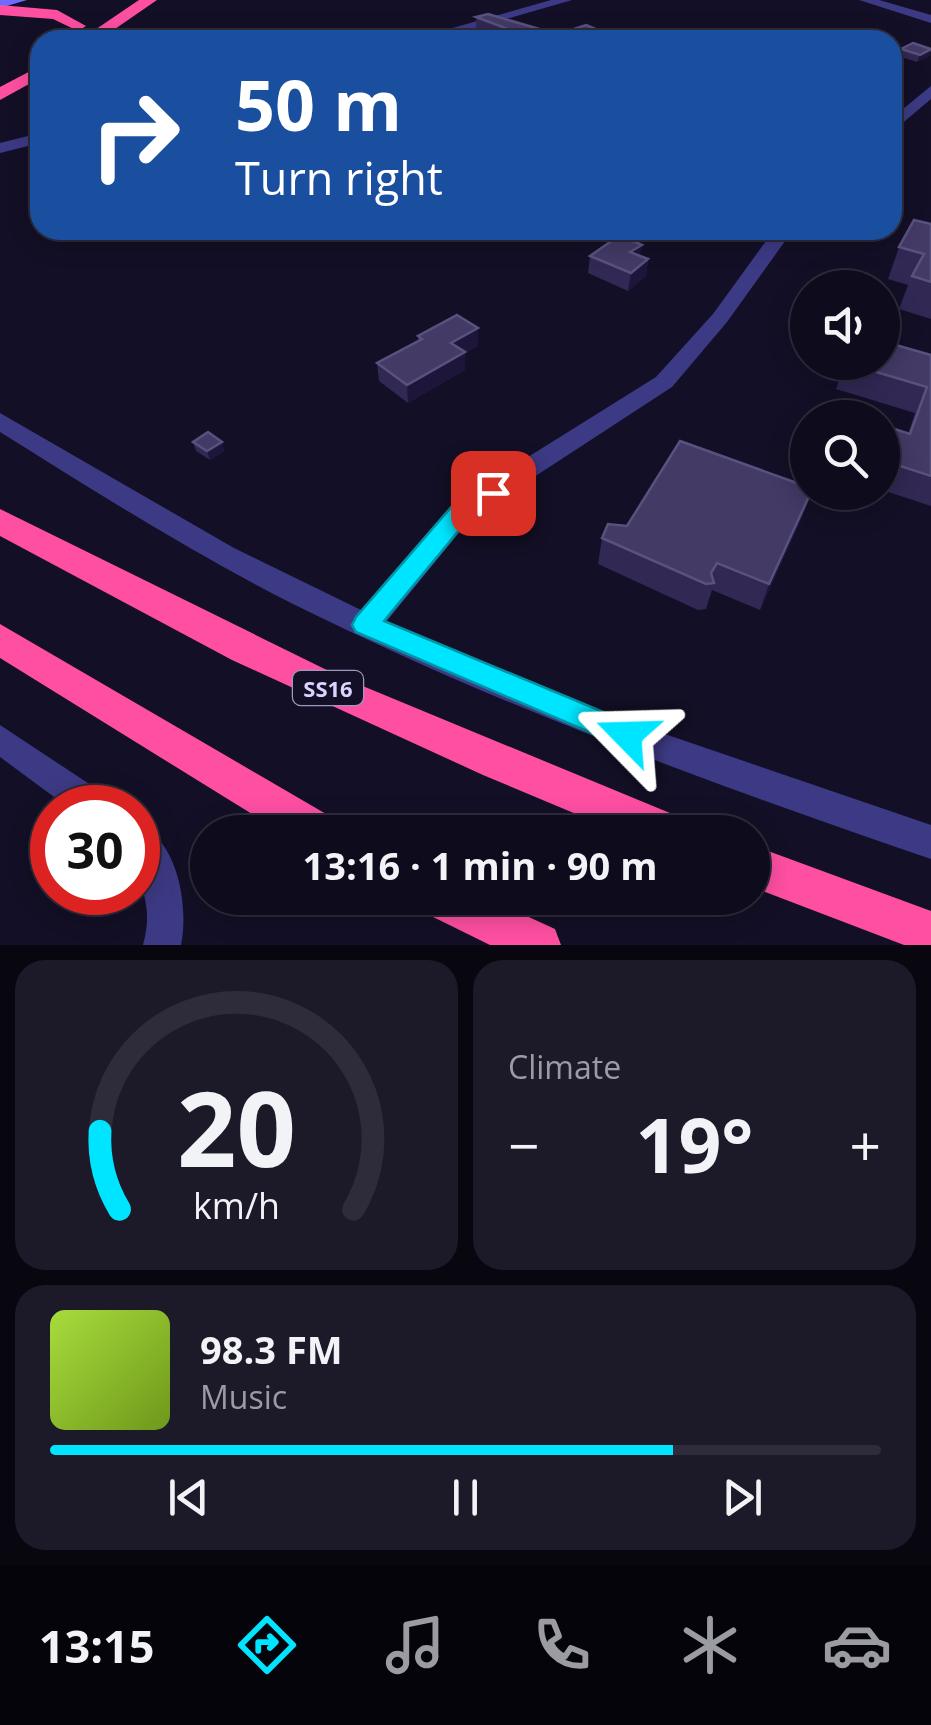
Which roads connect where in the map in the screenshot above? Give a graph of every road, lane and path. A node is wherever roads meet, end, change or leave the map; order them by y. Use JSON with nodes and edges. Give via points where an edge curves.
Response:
{"nodes":[{"id":1,"x":21,"y":0,"type":"edge"},
{"id":2,"x":865,"y":0,"type":"edge"},
{"id":3,"x":145,"y":1,"type":"edge"},
{"id":4,"x":557,"y":1,"type":"edge"},
{"id":5,"x":0,"y":7,"type":"edge"},
{"id":6,"x":931,"y":20,"type":"edge"},
{"id":7,"x":82,"y":29,"type":"edge"},
{"id":8,"x":453,"y":30,"type":"edge"},
{"id":9,"x":30,"y":76,"type":"edge"},
{"id":10,"x":931,"y":91,"type":"edge"},
{"id":11,"x":0,"y":96,"type":"edge"},
{"id":12,"x":902,"y":118,"type":"edge"},
{"id":13,"x":30,"y":140,"type":"edge"},
{"id":14,"x":0,"y":148,"type":"edge"},
{"id":15,"x":777,"y":240,"type":"edge"},
{"id":16,"x":0,"y":421,"type":"edge"},
{"id":17,"x":0,"y":521,"type":"edge"},
{"id":18,"x":366,"y":625,"type":"junction"},
{"id":19,"x":0,"y":639,"type":"edge"},
{"id":20,"x":0,"y":739,"type":"edge"},
{"id":21,"x":65,"y":785,"type":"edge"},
{"id":22,"x":289,"y":815,"type":"edge"},
{"id":23,"x":624,"y":815,"type":"edge"},
{"id":24,"x":931,"y":842,"type":"edge"},
{"id":25,"x":160,"y":873,"type":"edge"},
{"id":26,"x":770,"y":873,"type":"edge"},
{"id":27,"x":475,"y":915,"type":"edge"},
{"id":28,"x":931,"y":934,"type":"edge"},
{"id":29,"x":162,"y":945,"type":"edge"},
{"id":30,"x":538,"y":945,"type":"edge"}],
"edges":[{"from":1,"to":5,"type":"main road"},
{"from":2,"to":6,"type":"street"},
{"from":3,"to":7,"type":"highway"},
{"from":4,"to":8,"type":"street"},
{"from":5,"to":7,"type":"highway","via":[[56,14]]},
{"from":9,"to":11,"type":"highway"},
{"from":10,"to":12,"type":"street"},
{"from":13,"to":14,"type":"street"},
{"from":15,"to":18,"type":"street","via":[[664,382],[462,511]]},
{"from":16,"to":18,"type":"street","via":[[125,498]]},
{"from":17,"to":23,"type":"highway","number":"SS16","via":[[122,590],[446,744]]},
{"from":18,"to":24,"type":"street","via":[[728,776]]},
{"from":19,"to":22,"type":"highway"},
{"from":20,"to":21,"type":"street"},
{"from":25,"to":29,"type":"street","via":[[169,922]]},
{"from":26,"to":28,"type":"highway"},
{"from":27,"to":30,"type":"highway"}]}
